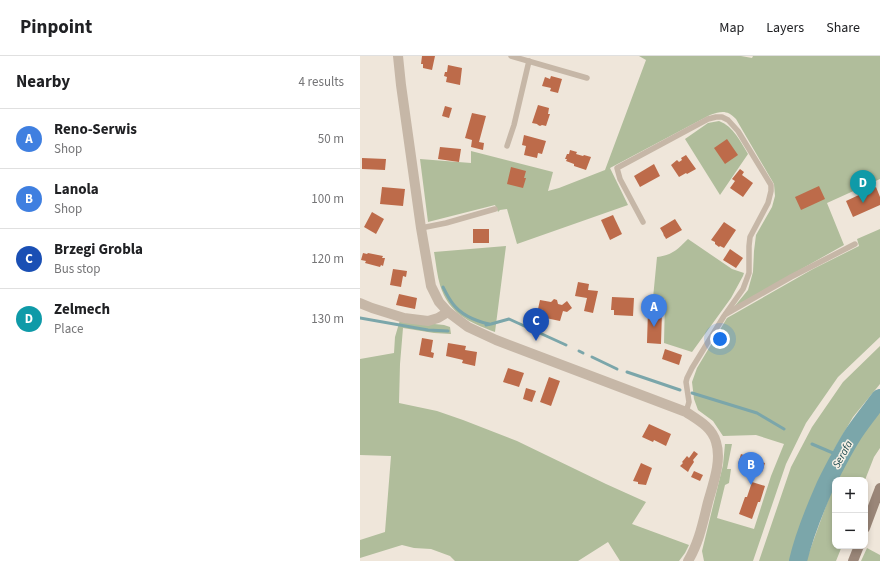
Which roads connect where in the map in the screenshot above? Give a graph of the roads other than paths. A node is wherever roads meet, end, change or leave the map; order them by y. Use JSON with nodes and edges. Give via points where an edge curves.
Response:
{"nodes":[{"id":1,"x":398,"y":56,"type":"edge"},
{"id":2,"x":511,"y":56,"type":"edge"},
{"id":3,"x":529,"y":61,"type":"junction"},
{"id":4,"x":587,"y":78,"type":"dead end"},
{"id":5,"x":508,"y":146,"type":"dead end"},
{"id":6,"x":495,"y":209,"type":"dead end"},
{"id":7,"x":643,"y":222,"type":"dead end"},
{"id":8,"x":421,"y":228,"type":"junction"},
{"id":9,"x":855,"y":244,"type":"dead end"},
{"id":10,"x":360,"y":303,"type":"edge"},
{"id":11,"x":448,"y":312,"type":"junction"},
{"id":12,"x":724,"y":316,"type":"junction"},
{"id":13,"x":686,"y":412,"type":"junction"},
{"id":14,"x":879,"y":495,"type":"edge"},
{"id":15,"x":868,"y":521,"type":"edge"},
{"id":16,"x":858,"y":549,"type":"edge"},
{"id":17,"x":688,"y":561,"type":"edge"},
{"id":18,"x":853,"y":561,"type":"edge"}],
"edges":[{"from":1,"to":8,"type":"street"},
{"from":2,"to":3,"type":"lane"},
{"from":3,"to":4,"type":"lane"},
{"from":3,"to":5,"type":"lane"},
{"from":6,"to":8,"type":"lane"},
{"from":7,"to":12,"type":"lane","via":[[620,179],[617,168],[708,119],[722,117],[728,120],[738,131],[771,185],[771,191],[768,203],[750,237],[747,280]]},
{"from":8,"to":11,"type":"street","via":[[431,286],[439,302]]},
{"from":9,"to":12,"type":"lane"},
{"from":10,"to":11,"type":"street","via":[[404,318],[428,321]]},
{"from":11,"to":13,"type":"street","via":[[468,327],[496,340]]},
{"from":12,"to":13,"type":"lane","via":[[687,378],[689,402]]},
{"from":13,"to":17,"type":"street","via":[[707,426],[716,442],[718,454],[700,534]]},
{"from":14,"to":15,"type":"street"},
{"from":16,"to":18,"type":"street"}]}
